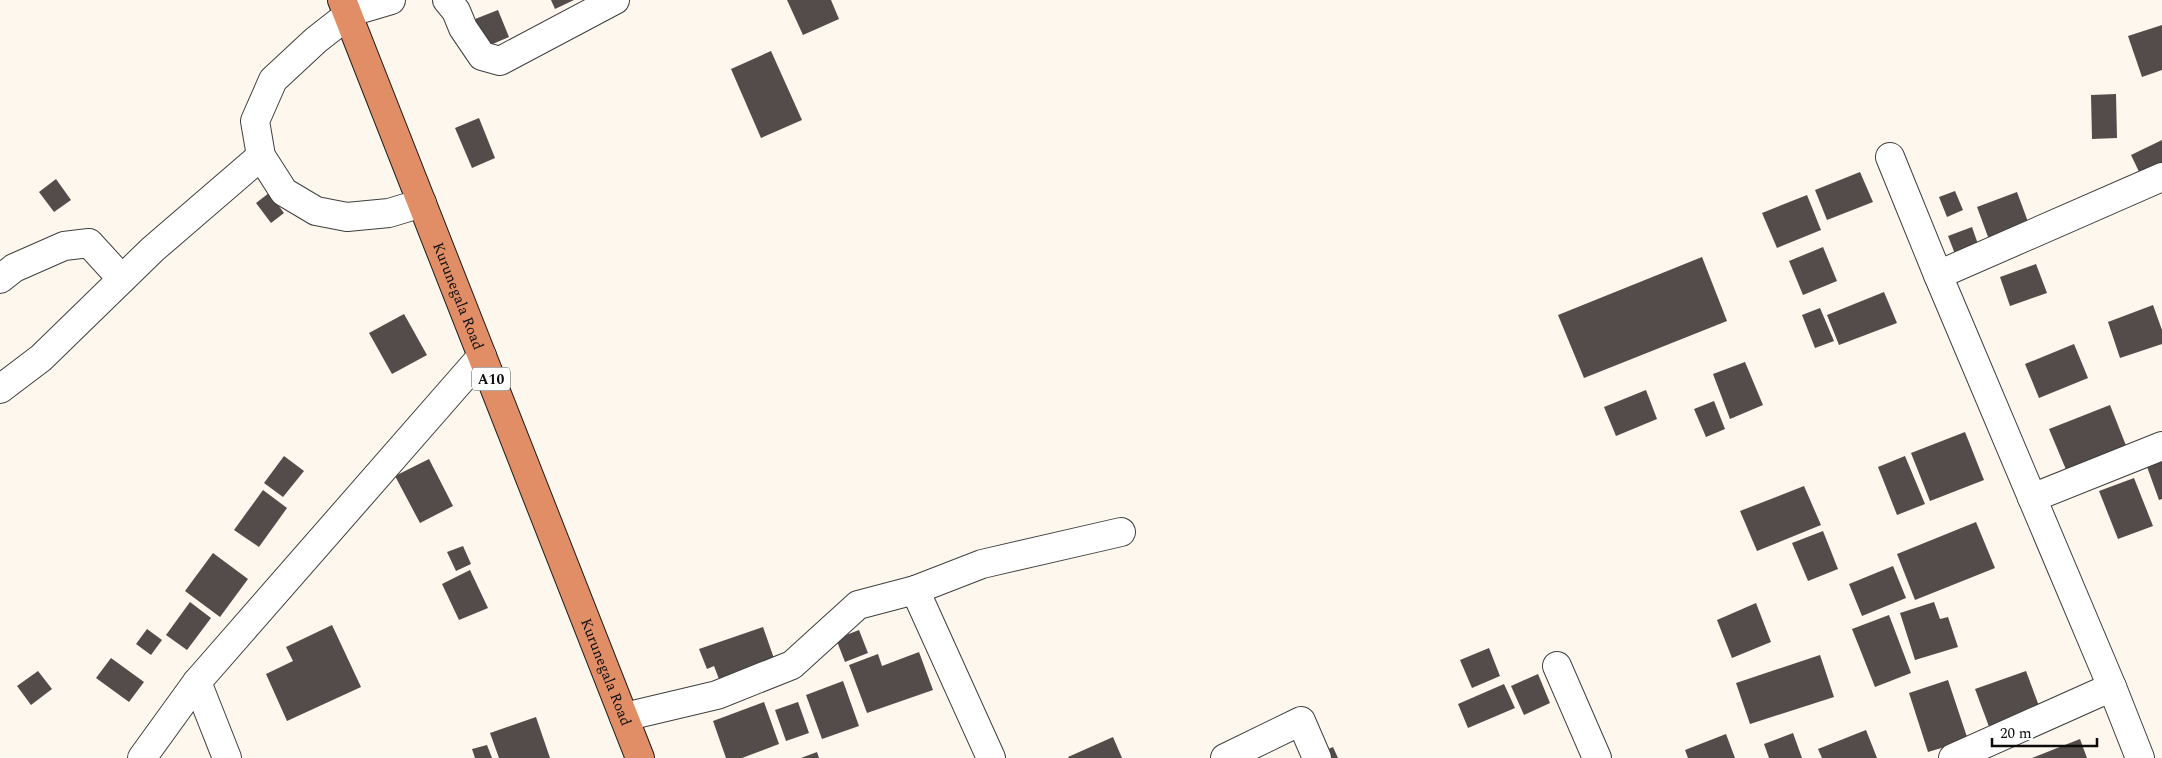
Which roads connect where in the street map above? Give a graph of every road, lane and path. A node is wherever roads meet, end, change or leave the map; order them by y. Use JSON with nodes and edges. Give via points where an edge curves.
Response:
{"nodes":[{"id":1,"x":391,"y":0,"type":"edge"},
{"id":2,"x":447,"y":0,"type":"edge"},
{"id":3,"x":615,"y":0,"type":"edge"},
{"id":4,"x":346,"y":9,"type":"edge"},
{"id":5,"x":261,"y":156,"type":"junction"},
{"id":6,"x":1890,"y":158,"type":"dead end"},
{"id":7,"x":2162,"y":177,"type":"edge"},
{"id":8,"x":422,"y":203,"type":"junction"},
{"id":9,"x":1938,"y":275,"type":"junction"},
{"id":10,"x":0,"y":279,"type":"edge"},
{"id":11,"x":122,"y":279,"type":"junction"},
{"id":12,"x":482,"y":356,"type":"junction"},
{"id":13,"x":0,"y":389,"type":"edge"},
{"id":14,"x":2162,"y":446,"type":"edge"},
{"id":15,"x":2032,"y":498,"type":"junction"},
{"id":16,"x":1121,"y":532,"type":"dead end"},
{"id":17,"x":915,"y":590,"type":"junction"},
{"id":18,"x":1557,"y":666,"type":"dead end"},
{"id":19,"x":197,"y":682,"type":"junction"},
{"id":20,"x":2112,"y":686,"type":"junction"},
{"id":21,"x":624,"y":717,"type":"junction"},
{"id":22,"x":142,"y":758,"type":"edge"},
{"id":23,"x":227,"y":758,"type":"edge"},
{"id":24,"x":640,"y":758,"type":"edge"},
{"id":25,"x":991,"y":758,"type":"edge"},
{"id":26,"x":1225,"y":758,"type":"edge"},
{"id":27,"x":1317,"y":758,"type":"edge"},
{"id":28,"x":1597,"y":758,"type":"edge"},
{"id":29,"x":1953,"y":758,"type":"edge"},
{"id":30,"x":2140,"y":758,"type":"edge"}],
"edges":[{"from":1,"to":4,"type":"street"},
{"from":2,"to":3,"type":"street","via":[[482,56],[500,61]]},
{"from":4,"to":5,"type":"street","via":[[274,80],[254,121]]},
{"from":4,"to":8,"type":"highway","name":"Kurunegala Road","number":"A10"},
{"from":5,"to":8,"type":"street","via":[[284,192],[316,211],[347,217],[389,214]]},
{"from":5,"to":11,"type":"street"},
{"from":6,"to":9,"type":"street"},
{"from":7,"to":9,"type":"street"},
{"from":8,"to":12,"type":"highway","name":"Kurunegala Road","number":"A10"},
{"from":9,"to":15,"type":"street"},
{"from":10,"to":11,"type":"street","via":[[14,268],[64,246],[89,243]]},
{"from":11,"to":13,"type":"street","via":[[41,358]]},
{"from":12,"to":19,"type":"street"},
{"from":12,"to":21,"type":"highway","name":"Kurunegala Road","number":"A10"},
{"from":14,"to":15,"type":"street"},
{"from":15,"to":20,"type":"street"},
{"from":16,"to":17,"type":"street","via":[[982,564]]},
{"from":17,"to":21,"type":"street","via":[[858,605],[792,665],[717,695]]},
{"from":17,"to":25,"type":"street"},
{"from":18,"to":28,"type":"street"},
{"from":19,"to":22,"type":"street"},
{"from":19,"to":23,"type":"street"},
{"from":20,"to":29,"type":"street"},
{"from":20,"to":30,"type":"street"},
{"from":21,"to":24,"type":"highway","name":"Kurunegala Road","number":"A10"},
{"from":26,"to":27,"type":"street","via":[[1301,721]]}]}
